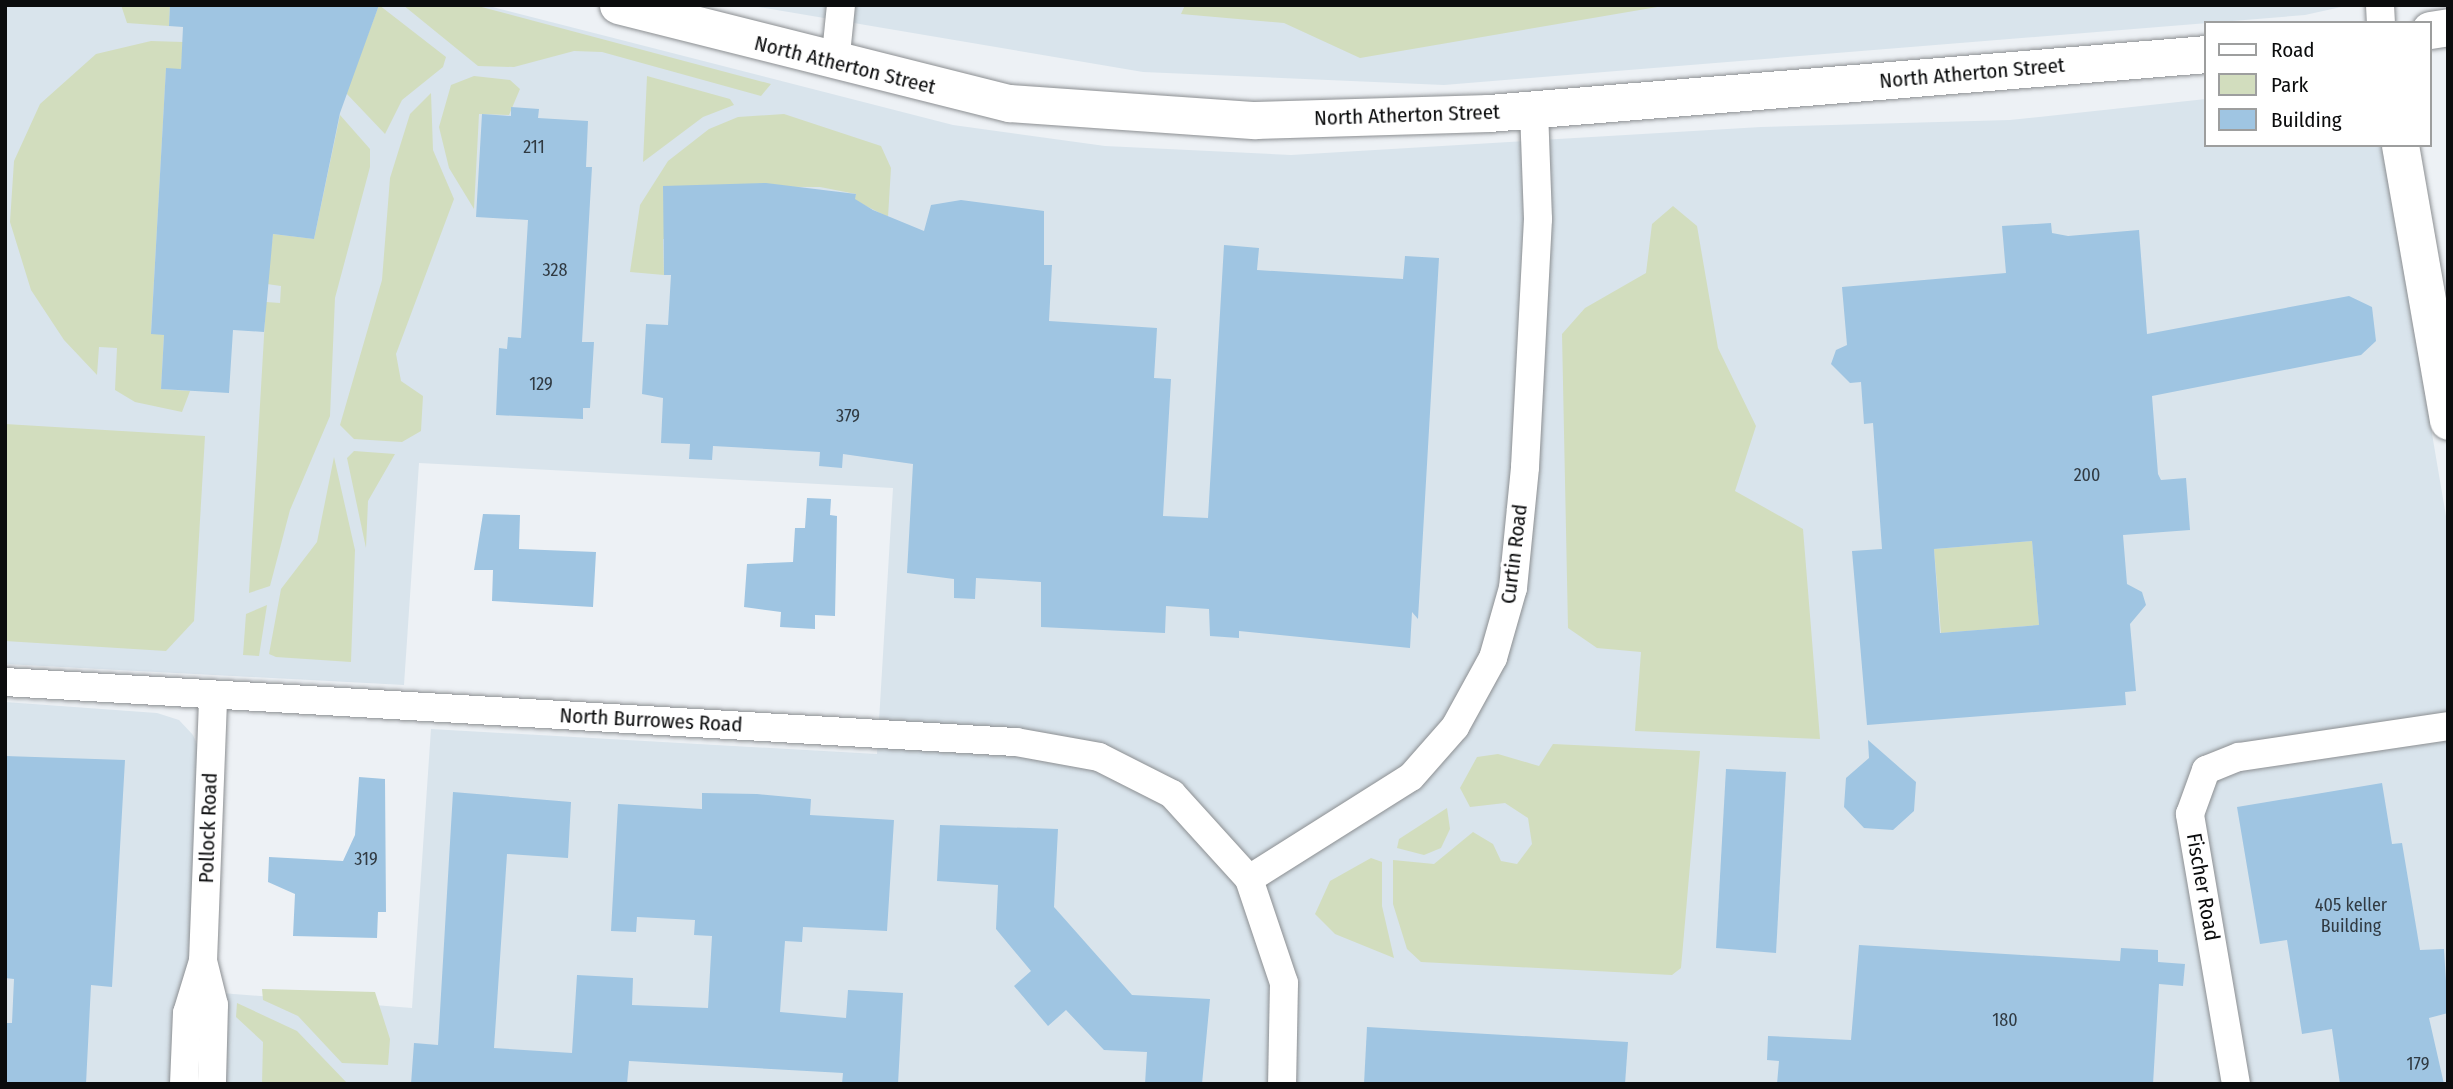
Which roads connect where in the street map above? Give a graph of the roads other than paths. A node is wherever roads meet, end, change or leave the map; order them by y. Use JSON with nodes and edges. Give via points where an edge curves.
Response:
{"nodes":[{"id":1,"x":618,"y":5,"type":"edge"},
{"id":2,"x":841,"y":5,"type":"edge"},
{"id":3,"x":2204,"y":54,"type":"edge"},
{"id":4,"x":835,"y":64,"type":"junction"},
{"id":5,"x":1534,"y":110,"type":"junction"},
{"id":6,"x":2400,"y":147,"type":"edge"},
{"id":7,"x":2448,"y":421,"type":"edge"},
{"id":8,"x":5,"y":682,"type":"edge"},
{"id":9,"x":213,"y":695,"type":"junction"},
{"id":10,"x":2448,"y":726,"type":"edge"},
{"id":11,"x":1249,"y":878,"type":"junction"},
{"id":12,"x":203,"y":961,"type":"junction"},
{"id":13,"x":184,"y":1084,"type":"edge"},
{"id":14,"x":212,"y":1084,"type":"edge"},
{"id":15,"x":1282,"y":1084,"type":"edge"},
{"id":16,"x":2236,"y":1084,"type":"edge"}],
"edges":[{"from":1,"to":4,"type":"main road","name":"North Atherton Street"},
{"from":2,"to":4,"type":"street"},
{"from":3,"to":5,"type":"main road","name":"North Atherton Street"},
{"from":4,"to":5,"type":"main road","name":"North Atherton Street","via":[[1068,111],[1255,120]]},
{"from":5,"to":11,"type":"street","name":"Curtin Road","via":[[1538,219],[1525,467],[1513,588],[1493,658],[1455,727],[1410,776]]},
{"from":6,"to":7,"type":"main road"},
{"from":8,"to":9,"type":"street","name":"North Burrowes Road"},
{"from":9,"to":11,"type":"street","name":"North Burrowes Road","via":[[1071,749],[1124,767],[1171,794]]},
{"from":9,"to":12,"type":"street","name":"Pollock Road"},
{"from":10,"to":16,"type":"street","name":"Fischer Road","via":[[2239,757],[2206,770],[2190,814]]},
{"from":11,"to":15,"type":"street","via":[[1284,983]]},
{"from":12,"to":13,"type":"street","name":"Pollock Road","via":[[187,1013]]},
{"from":12,"to":14,"type":"street","name":"Pollock Road","via":[[214,1005]]}]}
